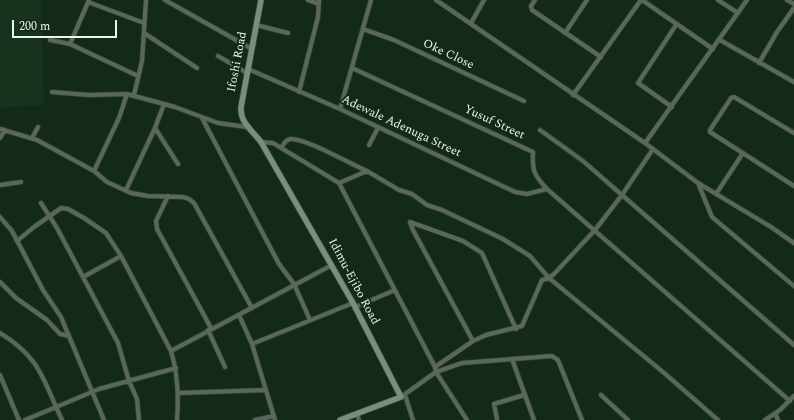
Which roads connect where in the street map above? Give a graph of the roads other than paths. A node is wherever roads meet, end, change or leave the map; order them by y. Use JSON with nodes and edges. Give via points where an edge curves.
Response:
{"nodes":[{"id":1,"x":146,"y":0,"type":"edge"},
{"id":2,"x":165,"y":0,"type":"edge"},
{"id":3,"x":308,"y":0,"type":"edge"},
{"id":4,"x":371,"y":0,"type":"edge"},
{"id":5,"x":436,"y":0,"type":"edge"},
{"id":6,"x":484,"y":0,"type":"edge"},
{"id":7,"x":535,"y":0,"type":"edge"},
{"id":8,"x":587,"y":0,"type":"edge"},
{"id":9,"x":642,"y":0,"type":"edge"},
{"id":10,"x":719,"y":0,"type":"edge"},
{"id":11,"x":747,"y":0,"type":"edge"},
{"id":12,"x":787,"y":0,"type":"edge"},
{"id":13,"x":88,"y":1,"type":"edge"},
{"id":14,"x":259,"y":1,"type":"edge"},
{"id":15,"x":319,"y":2,"type":"edge"},
{"id":16,"x":794,"y":4,"type":"edge"},
{"id":17,"x":794,"y":8,"type":"edge"},
{"id":18,"x":738,"y":13,"type":"junction"},
{"id":19,"x":144,"y":23,"type":"junction"},
{"id":20,"x":471,"y":23,"type":"junction"},
{"id":21,"x":256,"y":25,"type":"junction"},
{"id":22,"x":676,"y":25,"type":"junction"},
{"id":23,"x":363,"y":29,"type":"junction"},
{"id":24,"x":144,"y":33,"type":"junction"},
{"id":25,"x":288,"y":33,"type":"dead end"},
{"id":26,"x":565,"y":33,"type":"junction"},
{"id":27,"x":50,"y":40,"type":"dead end"},
{"id":28,"x":720,"y":40,"type":"junction"},
{"id":29,"x":70,"y":44,"type":"junction"},
{"id":30,"x":252,"y":49,"type":"junction"},
{"id":31,"x":713,"y":49,"type":"junction"},
{"id":32,"x":218,"y":56,"type":"dead end"},
{"id":33,"x":601,"y":57,"type":"junction"},
{"id":34,"x":759,"y":63,"type":"junction"},
{"id":35,"x":197,"y":68,"type":"dead end"},
{"id":36,"x":352,"y":68,"type":"junction"},
{"id":37,"x":247,"y":71,"type":"junction"},
{"id":38,"x":138,"y":76,"type":"junction"},
{"id":39,"x":794,"y":82,"type":"edge"},
{"id":40,"x":52,"y":92,"type":"dead end"},
{"id":41,"x":299,"y":92,"type":"junction"},
{"id":42,"x":127,"y":94,"type":"junction"},
{"id":43,"x":134,"y":95,"type":"junction"},
{"id":44,"x":574,"y":95,"type":"junction"},
{"id":45,"x":524,"y":101,"type":"dead end"},
{"id":46,"x":164,"y":104,"type":"junction"},
{"id":47,"x":672,"y":107,"type":"junction"},
{"id":48,"x":340,"y":109,"type":"junction"},
{"id":49,"x":202,"y":118,"type":"junction"},
{"id":50,"x":38,"y":127,"type":"dead end"},
{"id":51,"x":247,"y":127,"type":"junction"},
{"id":52,"x":155,"y":128,"type":"junction"},
{"id":53,"x":378,"y":128,"type":"junction"},
{"id":54,"x":2,"y":129,"type":"edge"},
{"id":55,"x":540,"y":130,"type":"dead end"},
{"id":56,"x":794,"y":133,"type":"edge"},
{"id":57,"x":0,"y":138,"type":"edge"},
{"id":58,"x":32,"y":138,"type":"junction"},
{"id":59,"x":262,"y":142,"type":"junction"},
{"id":60,"x":645,"y":143,"type":"junction"},
{"id":61,"x":369,"y":145,"type":"dead end"},
{"id":62,"x":281,"y":148,"type":"junction"},
{"id":63,"x":653,"y":148,"type":"junction"},
{"id":64,"x":743,"y":153,"type":"junction"},
{"id":65,"x":178,"y":164,"type":"dead end"},
{"id":66,"x":94,"y":171,"type":"junction"},
{"id":67,"x":367,"y":171,"type":"junction"},
{"id":68,"x":21,"y":182,"type":"dead end"},
{"id":69,"x":339,"y":183,"type":"junction"},
{"id":70,"x":698,"y":183,"type":"junction"},
{"id":71,"x":0,"y":185,"type":"edge"},
{"id":72,"x":794,"y":186,"type":"edge"},
{"id":73,"x":547,"y":189,"type":"junction"},
{"id":74,"x":126,"y":190,"type":"junction"},
{"id":75,"x":716,"y":194,"type":"junction"},
{"id":76,"x":622,"y":195,"type":"junction"},
{"id":77,"x":168,"y":196,"type":"junction"},
{"id":78,"x":41,"y":203,"type":"dead end"},
{"id":79,"x":49,"y":216,"type":"junction"},
{"id":80,"x":0,"y":217,"type":"edge"},
{"id":81,"x":595,"y":230,"type":"junction"},
{"id":82,"x":17,"y":242,"type":"junction"},
{"id":83,"x":794,"y":244,"type":"edge"},
{"id":84,"x":121,"y":256,"type":"junction"},
{"id":85,"x":332,"y":265,"type":"junction"},
{"id":86,"x":83,"y":277,"type":"junction"},
{"id":87,"x":550,"y":278,"type":"junction"},
{"id":88,"x":0,"y":282,"type":"edge"},
{"id":89,"x":294,"y":284,"type":"junction"},
{"id":90,"x":794,"y":286,"type":"edge"},
{"id":91,"x":395,"y":290,"type":"junction"},
{"id":92,"x":354,"y":305,"type":"junction"},
{"id":93,"x":252,"y":308,"type":"junction"},
{"id":94,"x":239,"y":315,"type":"junction"},
{"id":95,"x":310,"y":320,"type":"junction"},
{"id":96,"x":209,"y":329,"type":"junction"},
{"id":97,"x":516,"y":329,"type":"junction"},
{"id":98,"x":0,"y":333,"type":"edge"},
{"id":99,"x":69,"y":336,"type":"junction"},
{"id":100,"x":473,"y":341,"type":"junction"},
{"id":101,"x":252,"y":344,"type":"junction"},
{"id":102,"x":794,"y":345,"type":"edge"},
{"id":103,"x":171,"y":351,"type":"junction"},
{"id":104,"x":512,"y":359,"type":"junction"},
{"id":105,"x":225,"y":367,"type":"dead end"},
{"id":106,"x":435,"y":367,"type":"junction"},
{"id":107,"x":176,"y":368,"type":"junction"},
{"id":108,"x":436,"y":372,"type":"junction"},
{"id":109,"x":0,"y":375,"type":"edge"},
{"id":110,"x":129,"y":380,"type":"junction"},
{"id":111,"x":265,"y":390,"type":"junction"},
{"id":112,"x":93,"y":392,"type":"junction"},
{"id":113,"x":179,"y":393,"type":"junction"},
{"id":114,"x":524,"y":395,"type":"junction"},
{"id":115,"x":602,"y":395,"type":"dead end"},
{"id":116,"x":403,"y":396,"type":"junction"},
{"id":117,"x":794,"y":396,"type":"edge"},
{"id":118,"x":790,"y":401,"type":"junction"},
{"id":119,"x":56,"y":407,"type":"junction"},
{"id":120,"x":775,"y":413,"type":"junction"},
{"id":121,"x":358,"y":417,"type":"edge"},
{"id":122,"x":274,"y":418,"type":"edge"},
{"id":123,"x":497,"y":419,"type":"edge"},
{"id":124,"x":19,"y":420,"type":"edge"},
{"id":125,"x":25,"y":420,"type":"edge"},
{"id":126,"x":62,"y":420,"type":"edge"},
{"id":127,"x":104,"y":420,"type":"edge"},
{"id":128,"x":139,"y":420,"type":"edge"},
{"id":129,"x":177,"y":420,"type":"edge"},
{"id":130,"x":256,"y":420,"type":"edge"},
{"id":131,"x":340,"y":420,"type":"edge"},
{"id":132,"x":413,"y":420,"type":"edge"},
{"id":133,"x":467,"y":420,"type":"edge"},
{"id":134,"x":534,"y":420,"type":"edge"},
{"id":135,"x":582,"y":420,"type":"edge"},
{"id":136,"x":628,"y":420,"type":"edge"},
{"id":137,"x":718,"y":420,"type":"edge"},
{"id":138,"x":765,"y":420,"type":"edge"},
{"id":139,"x":778,"y":420,"type":"edge"}],
"edges":[{"from":1,"to":19,"type":"street"},
{"from":2,"to":30,"type":"street"},
{"from":3,"to":15,"type":"street"},
{"from":4,"to":23,"type":"street"},
{"from":5,"to":20,"type":"street"},
{"from":6,"to":20,"type":"street"},
{"from":7,"to":26,"type":"street","via":[[531,6],[532,10]]},
{"from":8,"to":26,"type":"street"},
{"from":9,"to":22,"type":"street"},
{"from":9,"to":33,"type":"street"},
{"from":10,"to":18,"type":"street"},
{"from":11,"to":18,"type":"street"},
{"from":12,"to":16,"type":"street"},
{"from":13,"to":19,"type":"street"},
{"from":13,"to":29,"type":"street"},
{"from":14,"to":21,"type":"main road","name":"Ifoshi Road"},
{"from":15,"to":41,"type":"street","via":[[318,17]]},
{"from":17,"to":34,"type":"street"},
{"from":18,"to":28,"type":"street"},
{"from":19,"to":24,"type":"street"},
{"from":20,"to":44,"type":"street"},
{"from":21,"to":25,"type":"street"},
{"from":21,"to":30,"type":"main road","name":"Ifoshi Road"},
{"from":22,"to":31,"type":"street"},
{"from":22,"to":47,"type":"street","via":[[638,83]]},
{"from":23,"to":36,"type":"street"},
{"from":23,"to":45,"type":"street","name":"Oke Close","via":[[394,40]]},
{"from":24,"to":35,"type":"street"},
{"from":24,"to":38,"type":"street"},
{"from":26,"to":33,"type":"street"},
{"from":27,"to":29,"type":"street"},
{"from":28,"to":31,"type":"street"},
{"from":28,"to":34,"type":"street"},
{"from":29,"to":38,"type":"street"},
{"from":30,"to":37,"type":"main road","name":"Ifoshi Road"},
{"from":31,"to":47,"type":"street"},
{"from":32,"to":37,"type":"street","name":"Adewale Adenuga Street"},
{"from":33,"to":44,"type":"street"},
{"from":34,"to":39,"type":"street"},
{"from":36,"to":48,"type":"street"},
{"from":36,"to":73,"type":"street","name":"Yusuf Street","via":[[533,152],[536,176]]},
{"from":37,"to":41,"type":"street","name":"Adewale Adenuga Street"},
{"from":37,"to":51,"type":"main road","name":"Ifoshi Road","via":[[241,112]]},
{"from":38,"to":43,"type":"street"},
{"from":40,"to":42,"type":"street","via":[[89,95]]},
{"from":41,"to":48,"type":"street","name":"Adewale Adenuga Street"},
{"from":42,"to":43,"type":"street"},
{"from":42,"to":66,"type":"street","via":[[119,118]]},
{"from":43,"to":46,"type":"street"},
{"from":44,"to":60,"type":"street"},
{"from":46,"to":49,"type":"street"},
{"from":46,"to":52,"type":"street"},
{"from":47,"to":60,"type":"street"},
{"from":48,"to":53,"type":"street","name":"Adewale Adenuga Street"},
{"from":49,"to":51,"type":"street"},
{"from":49,"to":89,"type":"street","via":[[279,264]]},
{"from":50,"to":58,"type":"street"},
{"from":51,"to":59,"type":"main road","name":"Idimu-Ejibo Road"},
{"from":52,"to":65,"type":"street"},
{"from":52,"to":74,"type":"street"},
{"from":53,"to":61,"type":"street"},
{"from":53,"to":73,"type":"street","name":"Adewale Adenuga Street","via":[[515,192],[526,194]]},
{"from":54,"to":57,"type":"street"},
{"from":54,"to":58,"type":"street"},
{"from":55,"to":76,"type":"street","via":[[583,161]]},
{"from":56,"to":64,"type":"street","via":[[733,97],[710,131]]},
{"from":58,"to":66,"type":"street"},
{"from":59,"to":62,"type":"street","via":[[273,143]]},
{"from":59,"to":85,"type":"main road","name":"Idimu-Ejibo Road"},
{"from":60,"to":63,"type":"street"},
{"from":62,"to":67,"type":"street","via":[[290,139],[313,146]]},
{"from":62,"to":69,"type":"street"},
{"from":63,"to":70,"type":"street"},
{"from":63,"to":76,"type":"street"},
{"from":64,"to":72,"type":"street"},
{"from":64,"to":75,"type":"street"},
{"from":66,"to":74,"type":"street","via":[[107,182]]},
{"from":67,"to":69,"type":"street"},
{"from":67,"to":87,"type":"street","via":[[412,194],[427,205],[474,224],[516,247],[530,256]]},
{"from":68,"to":71,"type":"street"},
{"from":69,"to":91,"type":"street"},
{"from":70,"to":75,"type":"street"},
{"from":70,"to":90,"type":"street","via":[[712,217]]},
{"from":73,"to":81,"type":"street","name":"Yusuf Street"},
{"from":74,"to":77,"type":"street","via":[[148,196]]},
{"from":75,"to":83,"type":"street"},
{"from":76,"to":81,"type":"street"},
{"from":76,"to":102,"type":"street"},
{"from":77,"to":93,"type":"street","via":[[190,199],[194,203]]},
{"from":77,"to":96,"type":"street","via":[[156,221],[156,229]]},
{"from":78,"to":79,"type":"street"},
{"from":79,"to":82,"type":"street"},
{"from":79,"to":84,"type":"street","via":[[58,209],[65,208],[84,218],[106,233]]},
{"from":79,"to":86,"type":"street"},
{"from":80,"to":82,"type":"street","via":[[12,231]]},
{"from":81,"to":87,"type":"street"},
{"from":81,"to":118,"type":"street","name":"Yusuf Street"},
{"from":82,"to":99,"type":"street","via":[[61,317]]},
{"from":84,"to":86,"type":"street"},
{"from":84,"to":103,"type":"street"},
{"from":85,"to":89,"type":"street"},
{"from":85,"to":92,"type":"main road","name":"Idimu-Ejibo Road"},
{"from":86,"to":110,"type":"street","via":[[118,343]]},
{"from":87,"to":97,"type":"street","via":[[542,280],[523,324]]},
{"from":87,"to":137,"type":"street"},
{"from":88,"to":99,"type":"street","via":[[16,298],[47,320],[60,334]]},
{"from":89,"to":93,"type":"street"},
{"from":89,"to":95,"type":"street"},
{"from":91,"to":92,"type":"street"},
{"from":91,"to":106,"type":"street"},
{"from":92,"to":95,"type":"street"},
{"from":92,"to":116,"type":"main road","name":"Idimu-Ejibo Road"},
{"from":93,"to":94,"type":"street"},
{"from":94,"to":96,"type":"street"},
{"from":94,"to":101,"type":"street"},
{"from":95,"to":101,"type":"street"},
{"from":96,"to":103,"type":"street"},
{"from":96,"to":105,"type":"street"},
{"from":97,"to":100,"type":"street","via":[[486,335]]},
{"from":97,"to":100,"type":"street","via":[[482,253],[458,239],[410,222]]},
{"from":98,"to":119,"type":"street","via":[[34,361]]},
{"from":99,"to":112,"type":"street"},
{"from":100,"to":106,"type":"street"},
{"from":101,"to":111,"type":"street"},
{"from":103,"to":107,"type":"street"},
{"from":104,"to":108,"type":"street","via":[[462,363]]},
{"from":104,"to":114,"type":"street"},
{"from":104,"to":135,"type":"street","via":[[556,357]]},
{"from":106,"to":108,"type":"street"},
{"from":107,"to":110,"type":"street"},
{"from":107,"to":113,"type":"street"},
{"from":108,"to":116,"type":"street"},
{"from":108,"to":133,"type":"street"},
{"from":109,"to":124,"type":"street"},
{"from":110,"to":112,"type":"street"},
{"from":110,"to":128,"type":"street","via":[[137,400]]},
{"from":111,"to":113,"type":"street"},
{"from":111,"to":122,"type":"street"},
{"from":112,"to":119,"type":"street"},
{"from":112,"to":127,"type":"street"},
{"from":113,"to":129,"type":"street"},
{"from":114,"to":123,"type":"street","via":[[494,404]]},
{"from":114,"to":134,"type":"street"},
{"from":115,"to":136,"type":"street"},
{"from":116,"to":121,"type":"main road"},
{"from":116,"to":132,"type":"street"},
{"from":117,"to":118,"type":"street"},
{"from":118,"to":120,"type":"street"},
{"from":119,"to":125,"type":"street"},
{"from":119,"to":126,"type":"street"},
{"from":120,"to":138,"type":"street"},
{"from":120,"to":139,"type":"street"},
{"from":121,"to":131,"type":"main road"},
{"from":122,"to":130,"type":"street"}]}
